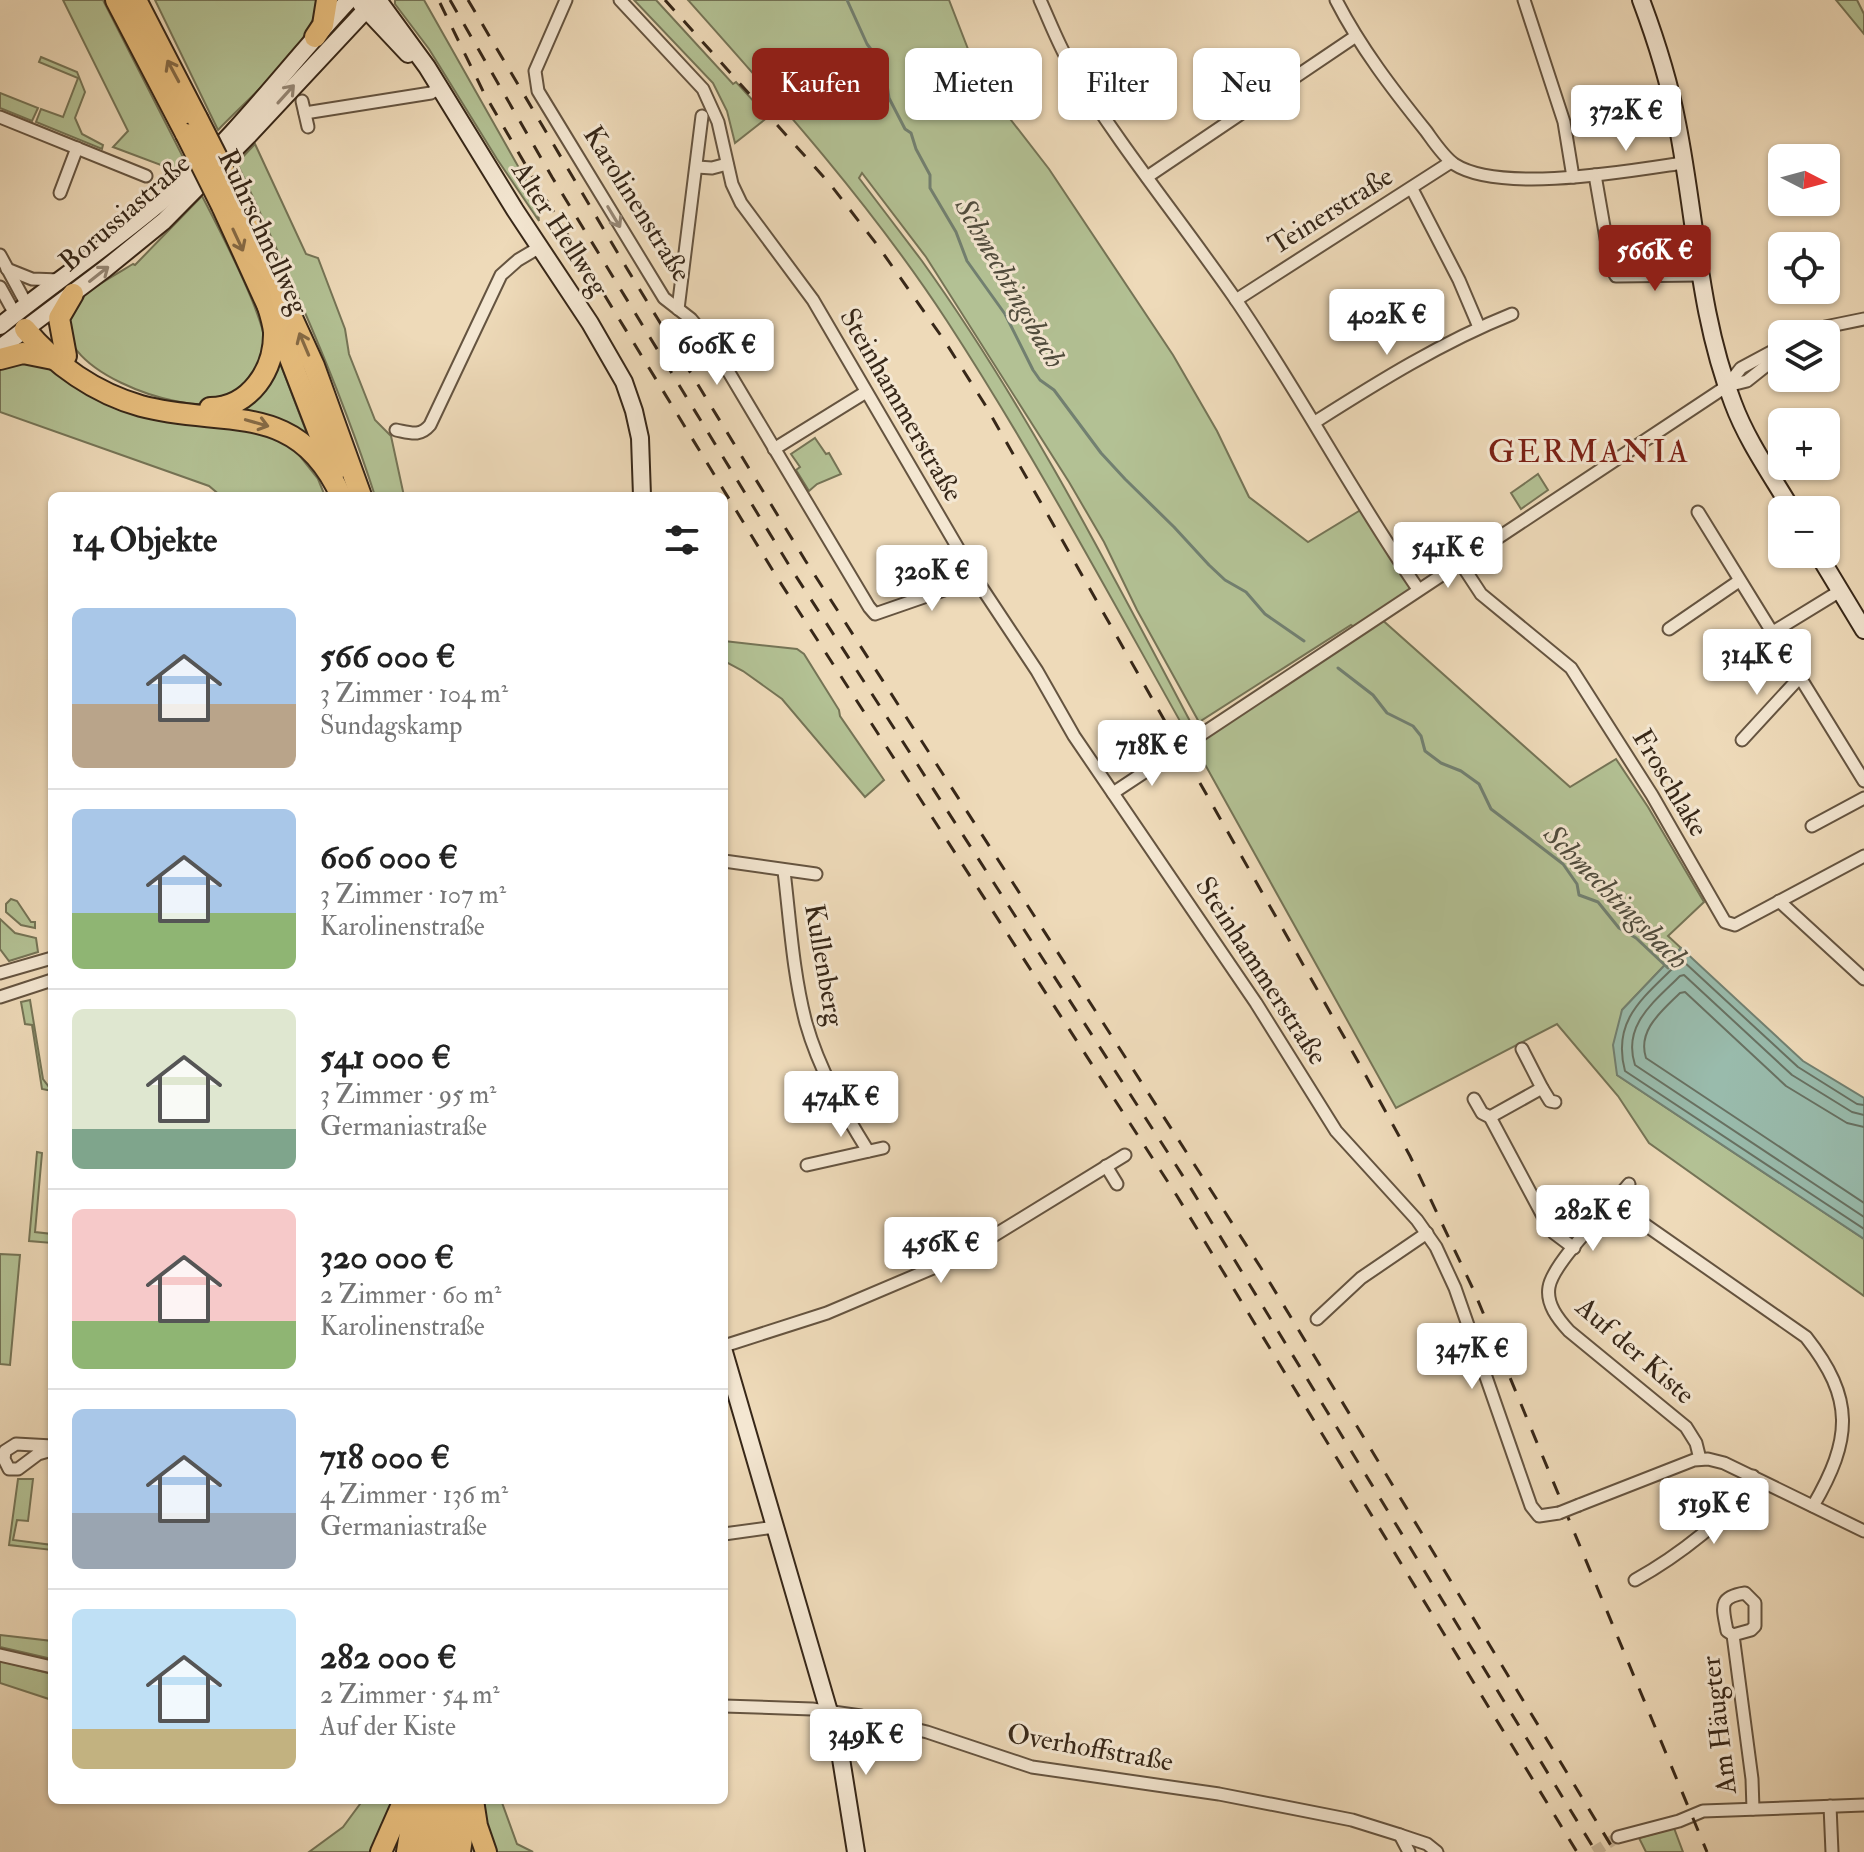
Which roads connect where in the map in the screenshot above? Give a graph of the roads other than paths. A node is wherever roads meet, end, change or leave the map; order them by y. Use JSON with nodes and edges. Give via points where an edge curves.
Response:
{"nodes":[{"id":1,"x":116,"y":0,"type":"edge"},
{"id":2,"x":138,"y":0,"type":"edge"},
{"id":3,"x":327,"y":0,"type":"edge"},
{"id":4,"x":349,"y":0,"type":"edge"},
{"id":5,"x":566,"y":0,"type":"edge"},
{"id":6,"x":620,"y":0,"type":"edge"},
{"id":7,"x":1040,"y":0,"type":"edge"},
{"id":8,"x":1336,"y":0,"type":"edge"},
{"id":9,"x":1524,"y":0,"type":"edge"},
{"id":10,"x":1641,"y":0,"type":"edge"},
{"id":11,"x":369,"y":2,"type":"edge"},
{"id":12,"x":1356,"y":36,"type":"junction"},
{"id":13,"x":315,"y":37,"type":"junction"},
{"id":14,"x":439,"y":88,"type":"junction"},
{"id":15,"x":702,"y":116,"type":"dead end"},
{"id":16,"x":0,"y":117,"type":"edge"},
{"id":17,"x":191,"y":126,"type":"junction"},
{"id":18,"x":308,"y":127,"type":"dead end"},
{"id":19,"x":77,"y":148,"type":"junction"},
{"id":20,"x":1451,"y":162,"type":"junction"},
{"id":21,"x":1683,"y":163,"type":"junction"},
{"id":22,"x":727,"y":164,"type":"junction"},
{"id":23,"x":697,"y":167,"type":"junction"},
{"id":24,"x":1595,"y":175,"type":"junction"},
{"id":25,"x":146,"y":176,"type":"dead end"},
{"id":26,"x":1147,"y":177,"type":"junction"},
{"id":27,"x":1573,"y":177,"type":"junction"},
{"id":28,"x":1412,"y":189,"type":"junction"},
{"id":29,"x":60,"y":193,"type":"dead end"},
{"id":30,"x":228,"y":200,"type":"junction"},
{"id":31,"x":540,"y":247,"type":"junction"},
{"id":32,"x":0,"y":255,"type":"edge"},
{"id":33,"x":7,"y":269,"type":"junction"},
{"id":34,"x":1699,"y":275,"type":"junction"},
{"id":35,"x":0,"y":287,"type":"edge"},
{"id":36,"x":66,"y":287,"type":"junction"},
{"id":37,"x":266,"y":300,"type":"junction"},
{"id":38,"x":1236,"y":300,"type":"junction"},
{"id":39,"x":678,"y":309,"type":"junction"},
{"id":40,"x":1512,"y":314,"type":"dead end"},
{"id":41,"x":26,"y":317,"type":"junction"},
{"id":42,"x":1864,"y":319,"type":"edge"},
{"id":43,"x":1840,"y":324,"type":"edge"},
{"id":44,"x":0,"y":326,"type":"edge"},
{"id":45,"x":1479,"y":327,"type":"junction"},
{"id":46,"x":0,"y":348,"type":"edge"},
{"id":47,"x":1768,"y":354,"type":"edge"},
{"id":48,"x":59,"y":357,"type":"junction"},
{"id":49,"x":0,"y":359,"type":"edge"},
{"id":50,"x":1768,"y":364,"type":"edge"},
{"id":51,"x":1727,"y":386,"type":"junction"},
{"id":52,"x":866,"y":392,"type":"junction"},
{"id":53,"x":1315,"y":422,"type":"junction"},
{"id":54,"x":396,"y":430,"type":"dead end"},
{"id":55,"x":774,"y":449,"type":"junction"},
{"id":56,"x":339,"y":492,"type":"edge"},
{"id":57,"x":340,"y":492,"type":"edge"},
{"id":58,"x":360,"y":492,"type":"edge"},
{"id":59,"x":642,"y":492,"type":"edge"},
{"id":60,"x":1784,"y":496,"type":"edge"},
{"id":61,"x":1698,"y":512,"type":"dead end"},
{"id":62,"x":1460,"y":562,"type":"junction"},
{"id":63,"x":1826,"y":568,"type":"edge"},
{"id":64,"x":976,"y":579,"type":"junction"},
{"id":65,"x":1739,"y":581,"type":"junction"},
{"id":66,"x":1418,"y":589,"type":"junction"},
{"id":67,"x":1840,"y":591,"type":"junction"},
{"id":68,"x":1669,"y":629,"type":"dead end"},
{"id":69,"x":1864,"y":630,"type":"edge"},
{"id":70,"x":1773,"y":632,"type":"junction"},
{"id":71,"x":1800,"y":677,"type":"junction"},
{"id":72,"x":1742,"y":740,"type":"dead end"},
{"id":73,"x":1864,"y":781,"type":"edge"},
{"id":74,"x":1113,"y":793,"type":"junction"},
{"id":75,"x":1864,"y":798,"type":"edge"},
{"id":76,"x":1812,"y":826,"type":"dead end"},
{"id":77,"x":1864,"y":856,"type":"edge"},
{"id":78,"x":728,"y":862,"type":"edge"},
{"id":79,"x":784,"y":871,"type":"junction"},
{"id":80,"x":816,"y":874,"type":"dead end"},
{"id":81,"x":1779,"y":901,"type":"junction"},
{"id":82,"x":48,"y":959,"type":"edge"},
{"id":83,"x":4,"y":972,"type":"edge"},
{"id":84,"x":1864,"y":979,"type":"edge"},
{"id":85,"x":48,"y":981,"type":"edge"},
{"id":86,"x":0,"y":989,"type":"edge"},
{"id":87,"x":0,"y":997,"type":"edge"},
{"id":88,"x":1522,"y":1049,"type":"dead end"},
{"id":89,"x":1542,"y":1088,"type":"junction"},
{"id":90,"x":1474,"y":1099,"type":"dead end"},
{"id":91,"x":1555,"y":1102,"type":"dead end"},
{"id":92,"x":1490,"y":1117,"type":"junction"},
{"id":93,"x":883,"y":1148,"type":"dead end"},
{"id":94,"x":868,"y":1151,"type":"junction"},
{"id":95,"x":1125,"y":1155,"type":"dead end"},
{"id":96,"x":807,"y":1165,"type":"dead end"},
{"id":97,"x":1106,"y":1166,"type":"junction"},
{"id":98,"x":1117,"y":1184,"type":"dead end"},
{"id":99,"x":1629,"y":1184,"type":"dead end"},
{"id":100,"x":1614,"y":1203,"type":"junction"},
{"id":101,"x":1427,"y":1233,"type":"junction"},
{"id":102,"x":1574,"y":1248,"type":"junction"},
{"id":103,"x":1317,"y":1319,"type":"dead end"},
{"id":104,"x":728,"y":1348,"type":"edge"},
{"id":105,"x":728,"y":1363,"type":"edge"},
{"id":106,"x":1700,"y":1459,"type":"junction"},
{"id":107,"x":1753,"y":1476,"type":"junction"},
{"id":108,"x":1813,"y":1506,"type":"junction"},
{"id":109,"x":775,"y":1527,"type":"junction"},
{"id":110,"x":1864,"y":1531,"type":"edge"},
{"id":111,"x":728,"y":1533,"type":"edge"},
{"id":112,"x":1635,"y":1580,"type":"dead end"},
{"id":113,"x":1733,"y":1635,"type":"dead end"},
{"id":114,"x":0,"y":1655,"type":"edge"},
{"id":115,"x":48,"y":1666,"type":"edge"},
{"id":116,"x":728,"y":1706,"type":"edge"},
{"id":117,"x":829,"y":1711,"type":"junction"},
{"id":118,"x":402,"y":1804,"type":"edge"},
{"id":119,"x":414,"y":1804,"type":"edge"},
{"id":120,"x":431,"y":1804,"type":"edge"},
{"id":121,"x":449,"y":1804,"type":"edge"},
{"id":122,"x":469,"y":1804,"type":"edge"},
{"id":123,"x":471,"y":1804,"type":"edge"},
{"id":124,"x":1864,"y":1805,"type":"edge"},
{"id":125,"x":1830,"y":1806,"type":"junction"},
{"id":126,"x":1753,"y":1809,"type":"junction"},
{"id":127,"x":1400,"y":1835,"type":"junction"},
{"id":128,"x":1618,"y":1837,"type":"tunnel mouth"},
{"id":129,"x":381,"y":1852,"type":"edge"},
{"id":130,"x":407,"y":1852,"type":"edge"},
{"id":131,"x":425,"y":1852,"type":"edge"},
{"id":132,"x":443,"y":1852,"type":"edge"},
{"id":133,"x":460,"y":1852,"type":"edge"},
{"id":134,"x":486,"y":1852,"type":"edge"},
{"id":135,"x":856,"y":1852,"type":"edge"},
{"id":136,"x":1409,"y":1852,"type":"edge"},
{"id":137,"x":1437,"y":1852,"type":"edge"},
{"id":138,"x":1832,"y":1852,"type":"edge"}],
"edges":[{"from":1,"to":17,"type":"highway","name":"Ruhrschnellweg"},
{"from":17,"to":2,"type":"highway","name":"Ruhrschnellweg","one_way":true},
{"from":3,"to":13,"type":"highway"},
{"from":4,"to":13,"type":"street","name":"Borussiastraße"},
{"from":5,"to":39,"type":"street","name":"Karolinenstraße","one_way":true,"via":[[539,61],[538,91],[664,298]]},
{"from":6,"to":22,"type":"street","name":"Steinhammerstraße","via":[[703,89],[718,122]]},
{"from":7,"to":26,"type":"street","via":[[1070,64]]},
{"from":8,"to":12,"type":"street"},
{"from":9,"to":27,"type":"street","via":[[1564,122]]},
{"from":10,"to":21,"type":"street","via":[[1665,71]]},
{"from":11,"to":14,"type":"street","name":"Alter Hellweg","via":[[422,59]]},
{"from":36,"to":11,"type":"street","name":"Borussiastraße","one_way":true,"via":[[131,249],[184,201]]},
{"from":12,"to":20,"type":"street"},
{"from":12,"to":26,"type":"street"},
{"from":13,"to":36,"type":"street","name":"Borussiastraße","via":[[177,189]]},
{"from":14,"to":18,"type":"street","via":[[303,107]]},
{"from":14,"to":31,"type":"street","name":"Alter Hellweg"},
{"from":15,"to":23,"type":"street"},
{"from":16,"to":19,"type":"street"},
{"from":17,"to":30,"type":"highway","name":"Ruhrschnellweg","bridge":true},
{"from":19,"to":25,"type":"street"},
{"from":19,"to":29,"type":"street"},
{"from":20,"to":27,"type":"street","via":[[1480,175]]},
{"from":20,"to":28,"type":"street","name":"Teinerstraße"},
{"from":21,"to":24,"type":"street"},
{"from":21,"to":34,"type":"street"},
{"from":22,"to":23,"type":"street"},
{"from":22,"to":52,"type":"street","name":"Steinhammerstraße","via":[[741,203],[813,300]]},
{"from":23,"to":39,"type":"street"},
{"from":24,"to":27,"type":"street"},
{"from":24,"to":34,"type":"street","via":[[1616,276]]},
{"from":26,"to":38,"type":"street"},
{"from":28,"to":38,"type":"street","name":"Teinerstraße"},
{"from":28,"to":45,"type":"street"},
{"from":30,"to":37,"type":"highway","name":"Ruhrschnellweg","one_way":true},
{"from":58,"to":30,"type":"highway","name":"Ruhrschnellweg","one_way":true,"via":[[314,366]]},
{"from":31,"to":54,"type":"street","via":[[501,275],[430,425],[417,434]]},
{"from":31,"to":59,"type":"street","name":"Alter Hellweg","via":[[624,382],[639,429]]},
{"from":32,"to":33,"type":"street"},
{"from":33,"to":36,"type":"street"},
{"from":33,"to":41,"type":"street"},
{"from":34,"to":51,"type":"street"},
{"from":35,"to":41,"type":"street"},
{"from":36,"to":41,"type":"street","name":"Borussiastraße"},
{"from":36,"to":48,"type":"highway"},
{"from":37,"to":48,"type":"highway","via":[[274,334],[269,360],[256,386],[227,407],[192,408],[142,399]]},
{"from":37,"to":57,"type":"highway","name":"Ruhrschnellweg"},
{"from":38,"to":53,"type":"street"},
{"from":39,"to":55,"type":"street","name":"Karolinenstraße","via":[[712,344]]},
{"from":40,"to":45,"type":"street"},
{"from":41,"to":44,"type":"street","name":"Borussiastraße"},
{"from":41,"to":46,"type":"street","name":"Borussiastraße"},
{"from":41,"to":48,"type":"highway"},
{"from":42,"to":43,"type":"street"},
{"from":45,"to":53,"type":"street"},
{"from":47,"to":51,"type":"street","via":[[1741,368]]},
{"from":48,"to":49,"type":"highway","via":[[23,353]]},
{"from":48,"to":56,"type":"highway","one_way":true,"via":[[90,385],[140,406],[242,419],[281,431],[317,458]]},
{"from":50,"to":51,"type":"street","via":[[1747,381]]},
{"from":51,"to":60,"type":"street"},
{"from":51,"to":62,"type":"street"},
{"from":52,"to":55,"type":"street"},
{"from":52,"to":64,"type":"street","name":"Steinhammerstraße"},
{"from":53,"to":66,"type":"street"},
{"from":55,"to":64,"type":"street","name":"Karolinenstraße","via":[[875,614]]},
{"from":61,"to":65,"type":"street"},
{"from":62,"to":66,"type":"street"},
{"from":62,"to":81,"type":"street","name":"Froschlake","via":[[1481,594],[1571,668],[1725,922],[1735,925]]},
{"from":63,"to":67,"type":"street"},
{"from":64,"to":74,"type":"street","name":"Steinhammerstraße"},
{"from":65,"to":68,"type":"street"},
{"from":65,"to":70,"type":"street"},
{"from":66,"to":74,"type":"street"},
{"from":67,"to":69,"type":"street"},
{"from":67,"to":70,"type":"street"},
{"from":70,"to":71,"type":"street"},
{"from":71,"to":72,"type":"street"},
{"from":71,"to":73,"type":"street"},
{"from":74,"to":101,"type":"street","name":"Steinhammerstraße","via":[[1336,1131]]},
{"from":75,"to":76,"type":"street"},
{"from":77,"to":81,"type":"street","name":"Froschlake"},
{"from":78,"to":79,"type":"street","name":"Kullenberg"},
{"from":79,"to":80,"type":"street","name":"Kullenberg"},
{"from":79,"to":94,"type":"street","name":"Kullenberg","via":[[807,1026],[839,1103]]},
{"from":81,"to":84,"type":"street"},
{"from":82,"to":83,"type":"street"},
{"from":83,"to":86,"type":"street"},
{"from":85,"to":87,"type":"street"},
{"from":88,"to":89,"type":"street"},
{"from":89,"to":91,"type":"street"},
{"from":89,"to":92,"type":"street"},
{"from":90,"to":92,"type":"street"},
{"from":92,"to":102,"type":"street","via":[[1545,1220]]},
{"from":93,"to":94,"type":"street"},
{"from":94,"to":96,"type":"street"},
{"from":95,"to":97,"type":"street"},
{"from":97,"to":98,"type":"street"},
{"from":97,"to":104,"type":"street","via":[[959,1257]]},
{"from":99,"to":100,"type":"street","name":"Auf der Kiste"},
{"from":100,"to":102,"type":"street","name":"Auf der Kiste"},
{"from":100,"to":108,"type":"street","via":[[1797,1330],[1824,1360],[1841,1399],[1843,1420],[1840,1448]]},
{"from":101,"to":103,"type":"street","via":[[1361,1278]]},
{"from":101,"to":106,"type":"street","name":"Steinhammerstraße","bridge":true,"via":[[1455,1288],[1531,1506],[1539,1516]]},
{"from":102,"to":106,"type":"street","name":"Auf der Kiste","via":[[1549,1287],[1557,1317],[1686,1427]]},
{"from":105,"to":109,"type":"street"},
{"from":106,"to":107,"type":"street"},
{"from":107,"to":108,"type":"street"},
{"from":107,"to":112,"type":"street","via":[[1738,1502]]},
{"from":108,"to":110,"type":"street"},
{"from":109,"to":111,"type":"street"},
{"from":109,"to":117,"type":"street"},
{"from":113,"to":126,"type":"street","name":"Am Häugter"},
{"from":114,"to":115,"type":"street"},
{"from":116,"to":117,"type":"street","name":"Overhoffstraße"},
{"from":117,"to":127,"type":"street","name":"Overhoffstraße","via":[[893,1723],[1042,1769],[1235,1797]]},
{"from":117,"to":135,"type":"street"},
{"from":118,"to":129,"type":"highway"},
{"from":119,"to":130,"type":"highway"},
{"from":120,"to":131,"type":"highway"},
{"from":121,"to":132,"type":"highway"},
{"from":122,"to":133,"type":"highway"},
{"from":123,"to":134,"type":"highway"},
{"from":124,"to":125,"type":"street"},
{"from":125,"to":126,"type":"street"},
{"from":125,"to":138,"type":"street"},
{"from":126,"to":128,"type":"street","via":[[1703,1811]]},
{"from":127,"to":136,"type":"street"},
{"from":127,"to":137,"type":"street","name":"Overhoffstraße"}]}
